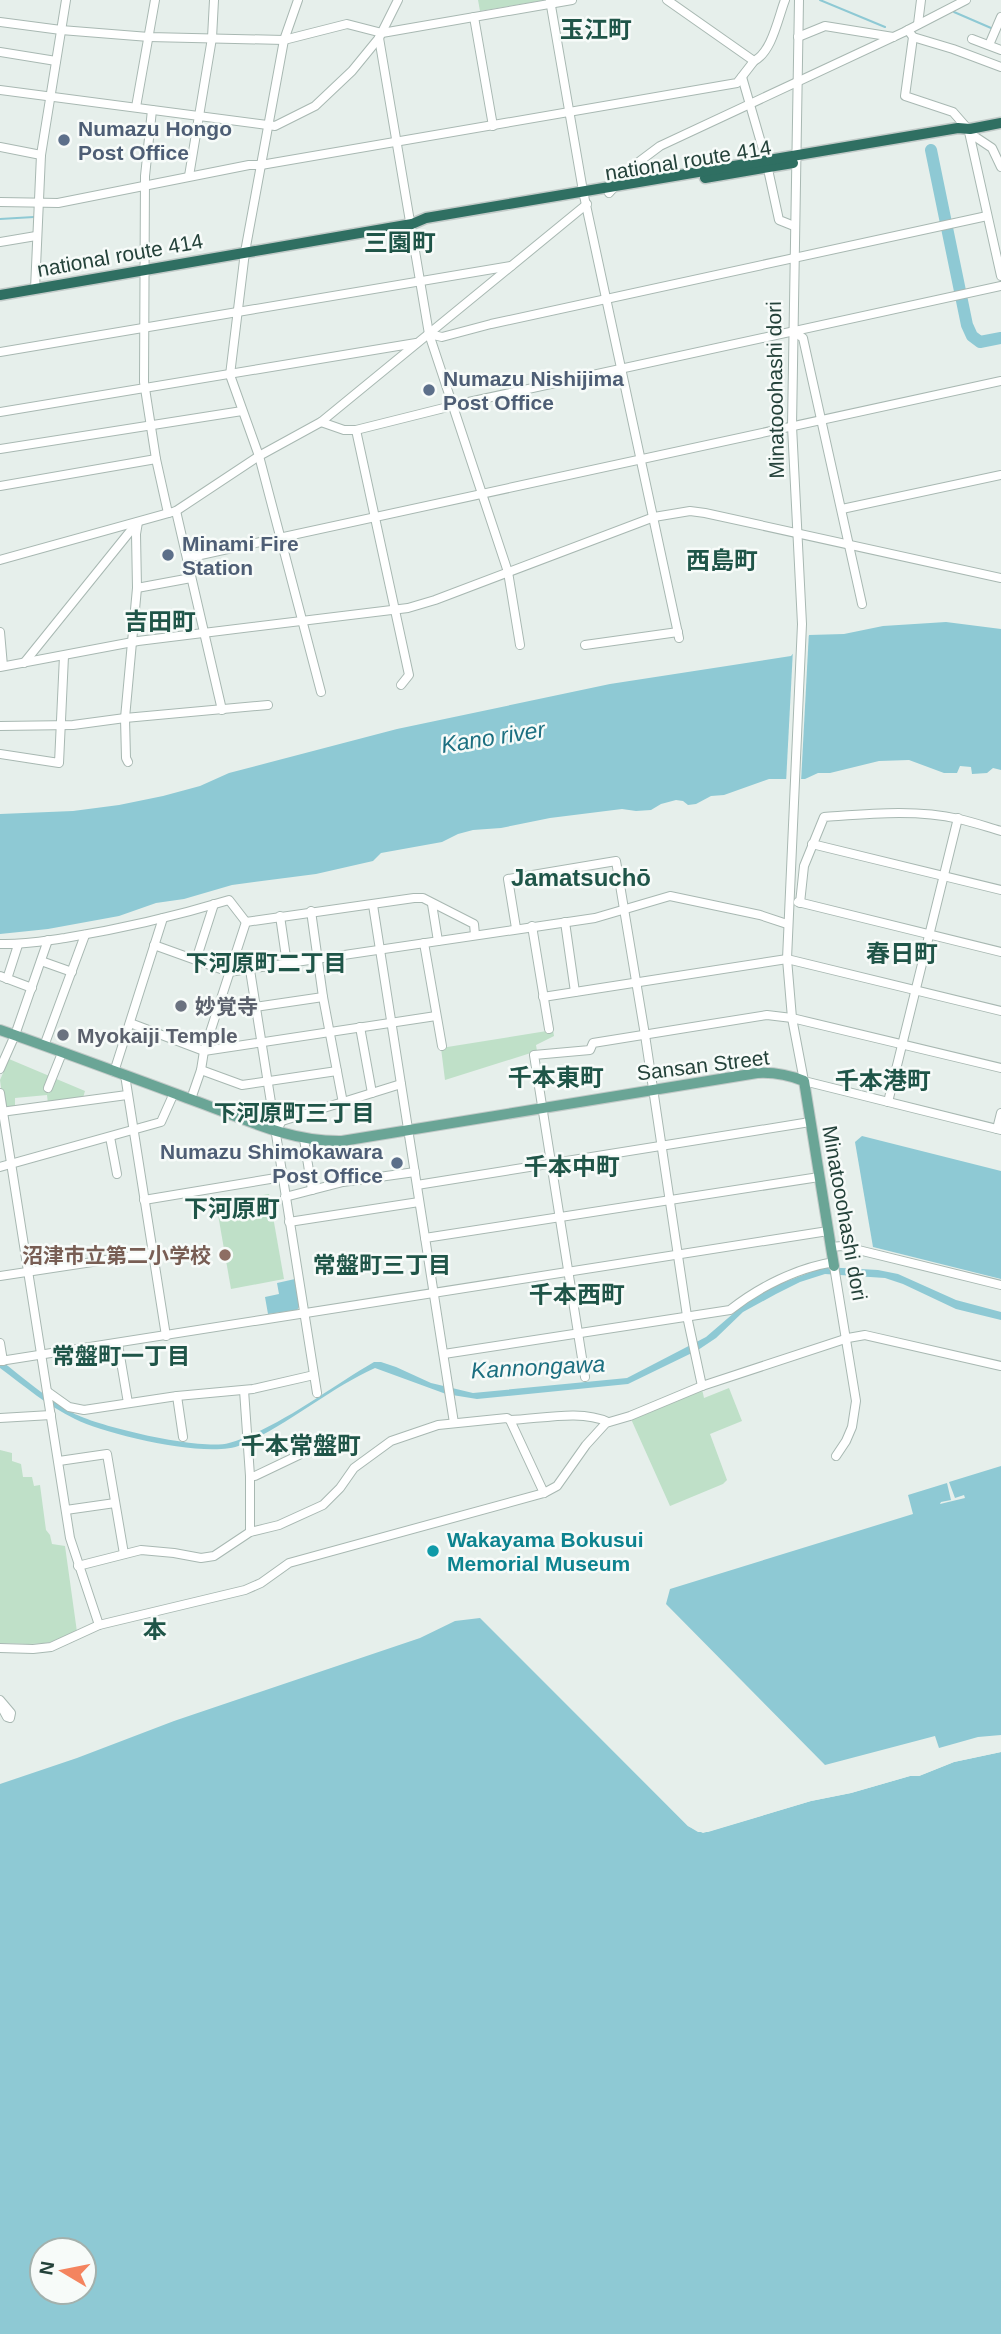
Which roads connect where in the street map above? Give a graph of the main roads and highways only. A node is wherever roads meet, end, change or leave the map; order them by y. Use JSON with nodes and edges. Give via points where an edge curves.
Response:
{"nodes":[{"id":1,"x":1001,"y":123,"type":"edge"},
{"id":2,"x":0,"y":295,"type":"edge"},
{"id":3,"x":0,"y":1030,"type":"edge"},
{"id":4,"x":804,"y":1081,"type":"joint"},
{"id":5,"x":835,"y":1268,"type":"road end"}],
"edges":[{"from":1,"to":2,"type":"highway","name":"national route 414","via":[[960,134]]},
{"from":3,"to":4,"type":"main road","name":"Sansan Street","via":[[304,1139],[342,1141],[764,1073]]},
{"from":4,"to":5,"type":"main road","name":"Minatooohashi dori"}]}
